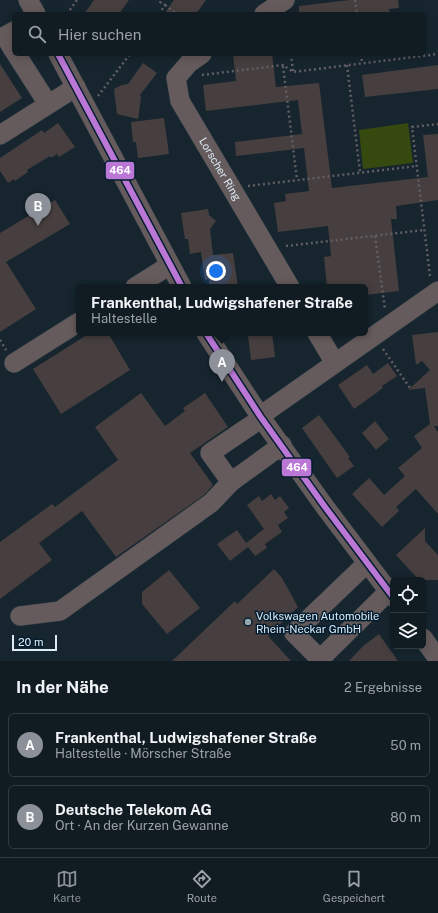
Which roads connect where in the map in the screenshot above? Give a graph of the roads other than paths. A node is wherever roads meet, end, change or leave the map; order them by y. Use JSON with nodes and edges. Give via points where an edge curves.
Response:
{"nodes":[{"id":1,"x":28,"y":0,"type":"edge"},
{"id":2,"x":285,"y":0,"type":"edge"},
{"id":3,"x":35,"y":12,"type":"edge"},
{"id":4,"x":267,"y":12,"type":"edge"},
{"id":5,"x":12,"y":32,"type":"edge"},
{"id":6,"x":12,"y":48,"type":"edge"},
{"id":7,"x":17,"y":56,"type":"edge"},
{"id":8,"x":59,"y":56,"type":"edge"},
{"id":9,"x":199,"y":56,"type":"edge"},
{"id":10,"x":76,"y":87,"type":"junction"},
{"id":11,"x":48,"y":104,"type":"junction"},
{"id":12,"x":0,"y":135,"type":"edge"},
{"id":13,"x":170,"y":265,"type":"junction"},
{"id":14,"x":140,"y":284,"type":"edge"},
{"id":15,"x":180,"y":284,"type":"edge"},
{"id":16,"x":288,"y":284,"type":"edge"},
{"id":17,"x":435,"y":293,"type":"edge"},
{"id":18,"x":76,"y":324,"type":"edge"},
{"id":19,"x":208,"y":336,"type":"edge"},
{"id":20,"x":319,"y":336,"type":"edge"},
{"id":21,"x":14,"y":363,"type":"dead end"},
{"id":22,"x":335,"y":363,"type":"junction"},
{"id":23,"x":261,"y":417,"type":"junction"},
{"id":24,"x":282,"y":446,"type":"junction"},
{"id":25,"x":231,"y":482,"type":"junction"},
{"id":26,"x":367,"y":563,"type":"junction"},
{"id":27,"x":390,"y":593,"type":"edge"},
{"id":28,"x":390,"y":595,"type":"edge"},
{"id":29,"x":20,"y":616,"type":"dead end"},
{"id":30,"x":426,"y":642,"type":"edge"},
{"id":31,"x":438,"y":659,"type":"edge"},
{"id":32,"x":319,"y":660,"type":"edge"}],
"edges":[{"from":1,"to":3,"type":"street"},
{"from":2,"to":4,"type":"street"},
{"from":5,"to":6,"type":"street","via":[[5,36]]},
{"from":7,"to":11,"type":"street"},
{"from":8,"to":10,"type":"street"},
{"from":9,"to":16,"type":"street","name":"Lorscher Ring","via":[[176,78],[180,101]]},
{"from":10,"to":11,"type":"street"},
{"from":10,"to":13,"type":"street"},
{"from":11,"to":12,"type":"street"},
{"from":13,"to":14,"type":"street"},
{"from":13,"to":15,"type":"street"},
{"from":17,"to":22,"type":"street"},
{"from":18,"to":21,"type":"street"},
{"from":19,"to":23,"type":"street"},
{"from":20,"to":22,"type":"street"},
{"from":22,"to":23,"type":"street"},
{"from":23,"to":24,"type":"street"},
{"from":23,"to":25,"type":"street","via":[[210,453]]},
{"from":24,"to":25,"type":"street"},
{"from":24,"to":26,"type":"street"},
{"from":25,"to":29,"type":"street","via":[[211,504],[60,611]]},
{"from":26,"to":27,"type":"street"},
{"from":26,"to":32,"type":"street","via":[[294,633]]},
{"from":28,"to":32,"type":"street"},
{"from":30,"to":31,"type":"street"}]}
